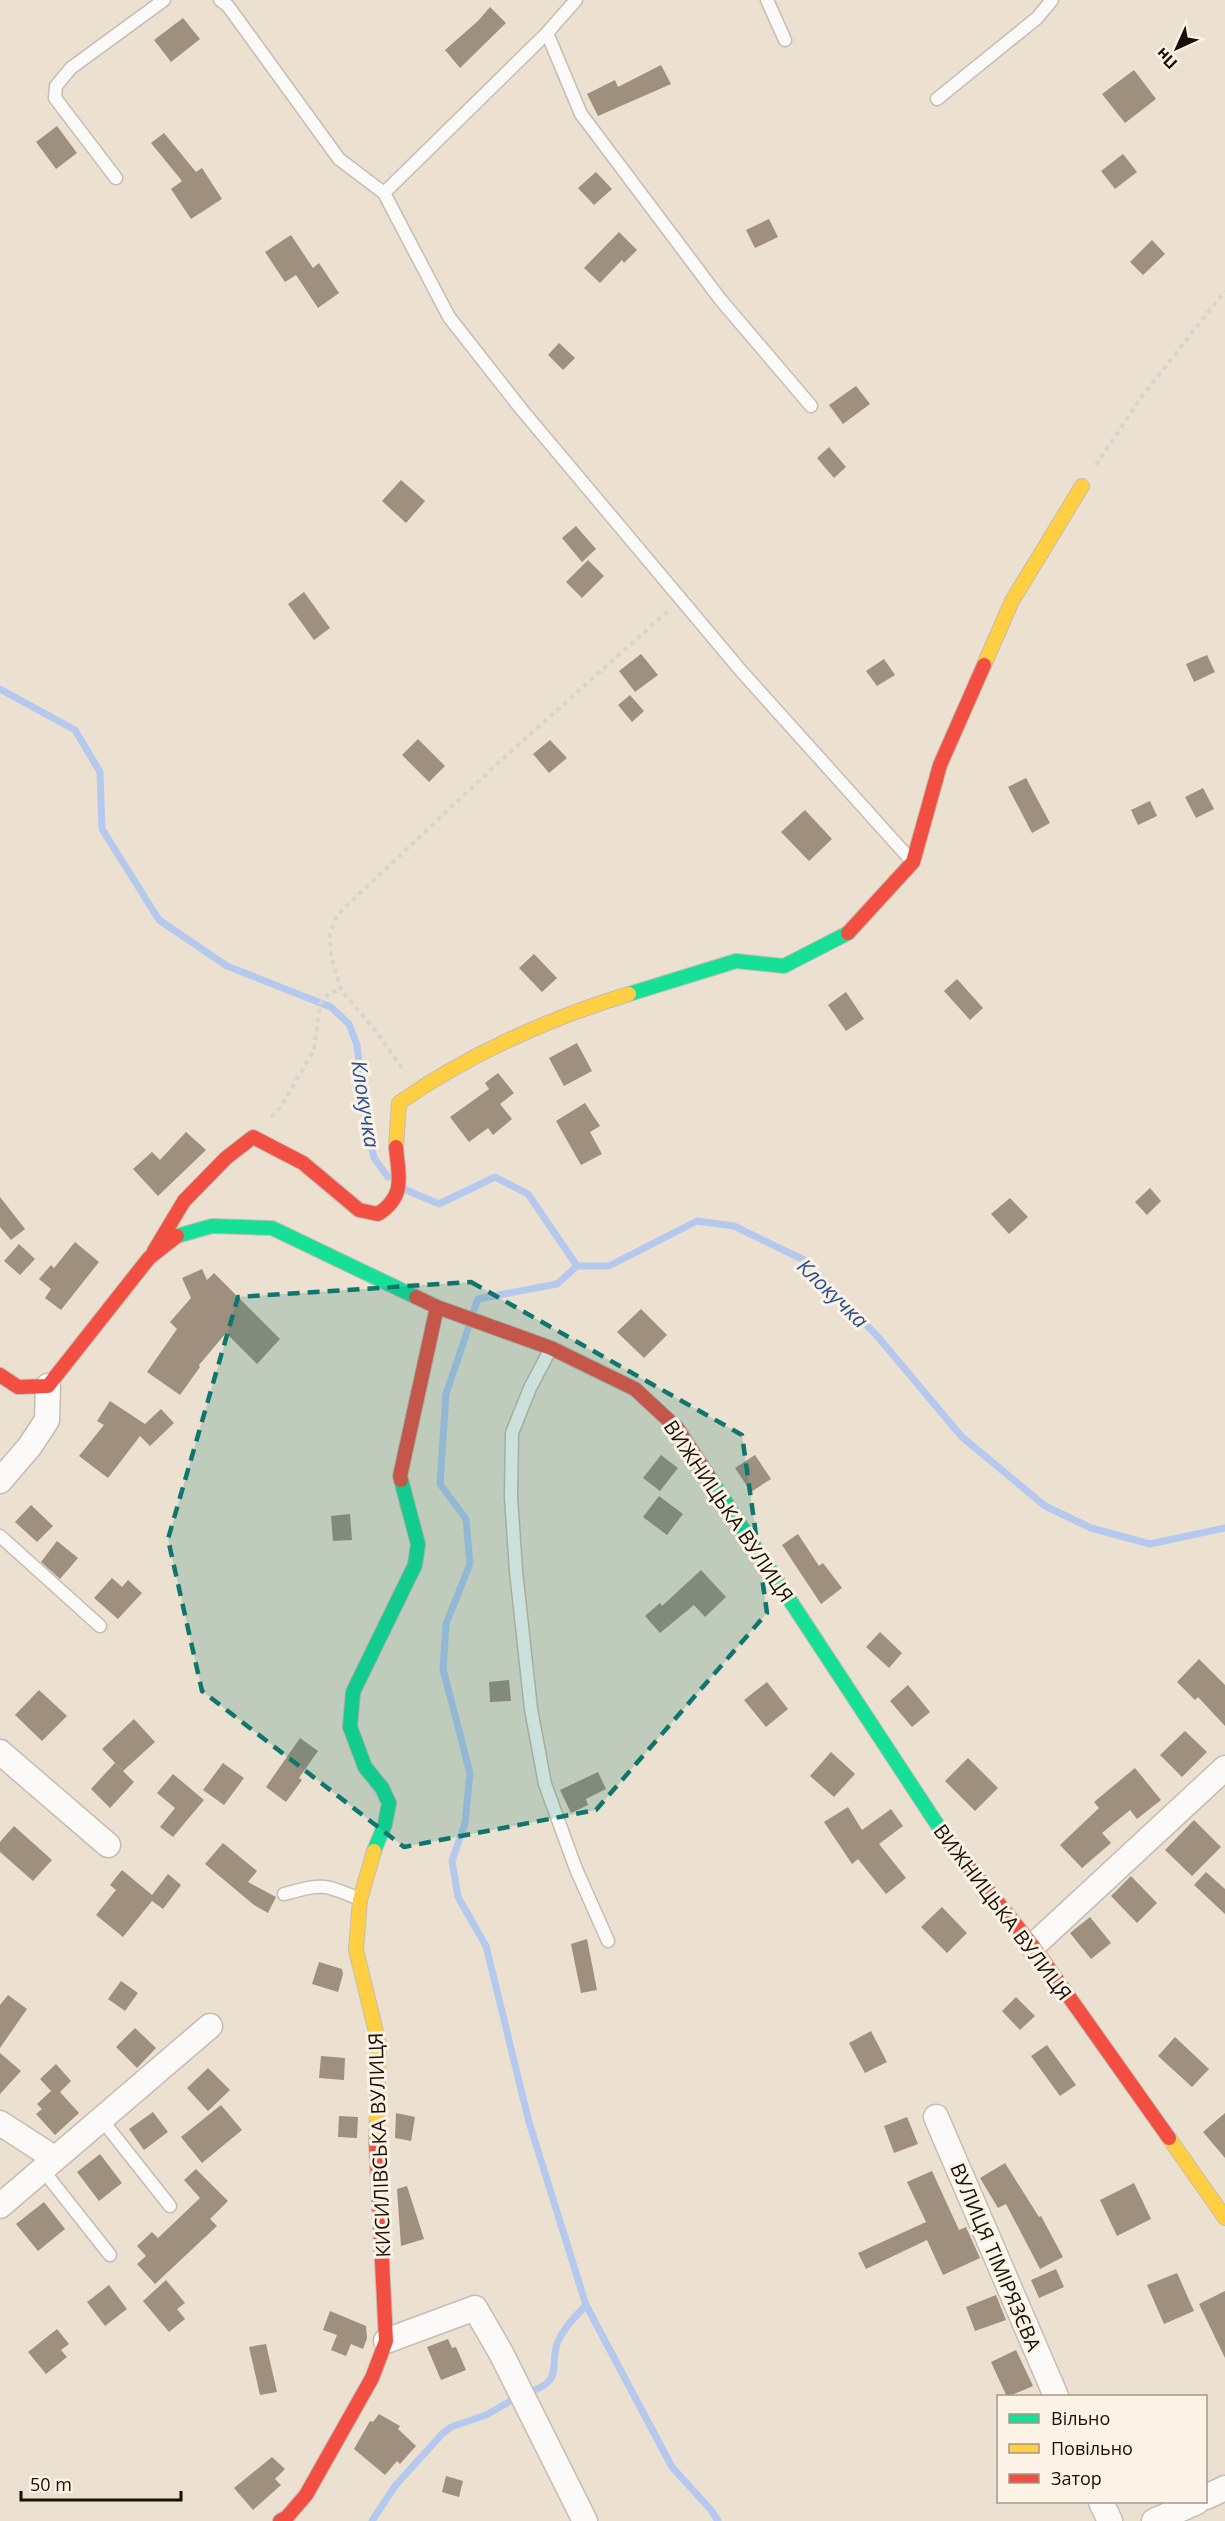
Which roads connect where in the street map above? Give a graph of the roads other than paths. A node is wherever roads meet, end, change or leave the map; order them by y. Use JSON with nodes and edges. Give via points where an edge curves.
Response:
{"nodes":[{"id":1,"x":164,"y":0,"type":"edge"},
{"id":2,"x":220,"y":0,"type":"edge"},
{"id":3,"x":576,"y":0,"type":"edge"},
{"id":4,"x":767,"y":0,"type":"edge"},
{"id":5,"x":1052,"y":0,"type":"edge"},
{"id":6,"x":547,"y":33,"type":"junction"},
{"id":7,"x":785,"y":40,"type":"dead end"},
{"id":8,"x":937,"y":99,"type":"dead end"},
{"id":9,"x":116,"y":178,"type":"dead end"},
{"id":10,"x":384,"y":193,"type":"junction"},
{"id":11,"x":811,"y":406,"type":"dead end"},
{"id":12,"x":1082,"y":486,"type":"road end"},
{"id":13,"x":913,"y":862,"type":"junction"},
{"id":14,"x":149,"y":1258,"type":"junction"},
{"id":15,"x":437,"y":1307,"type":"junction"},
{"id":16,"x":551,"y":1348,"type":"junction"},
{"id":17,"x":0,"y":1375,"type":"edge"},
{"id":18,"x":48,"y":1386,"type":"junction"},
{"id":19,"x":0,"y":1481,"type":"edge"},
{"id":20,"x":0,"y":1536,"type":"edge"},
{"id":21,"x":100,"y":1626,"type":"dead end"},
{"id":22,"x":0,"y":1752,"type":"edge"},
{"id":23,"x":1225,"y":1768,"type":"edge"},
{"id":24,"x":108,"y":1845,"type":"dead end"},
{"id":25,"x":284,"y":1894,"type":"dead end"},
{"id":26,"x":360,"y":1899,"type":"junction"},
{"id":27,"x":608,"y":1941,"type":"dead end"},
{"id":28,"x":1032,"y":1946,"type":"junction"},
{"id":29,"x":210,"y":2026,"type":"dead end"},
{"id":30,"x":936,"y":2117,"type":"dead end"},
{"id":31,"x":102,"y":2120,"type":"junction"},
{"id":32,"x":0,"y":2123,"type":"edge"},
{"id":33,"x":48,"y":2164,"type":"junction"},
{"id":34,"x":0,"y":2206,"type":"edge"},
{"id":35,"x":170,"y":2206,"type":"dead end"},
{"id":36,"x":1225,"y":2218,"type":"edge"},
{"id":37,"x":110,"y":2255,"type":"dead end"},
{"id":38,"x":386,"y":2341,"type":"junction"},
{"id":39,"x":1055,"y":2395,"type":"edge"},
{"id":40,"x":1225,"y":2488,"type":"edge"},
{"id":41,"x":1207,"y":2497,"type":"edge"},
{"id":42,"x":1101,"y":2503,"type":"edge"},
{"id":43,"x":1195,"y":2503,"type":"edge"},
{"id":44,"x":280,"y":2521,"type":"edge"},
{"id":45,"x":585,"y":2521,"type":"edge"},
{"id":46,"x":1110,"y":2521,"type":"edge"},
{"id":47,"x":1154,"y":2521,"type":"edge"}],
"edges":[{"from":1,"to":9,"type":"lane","via":[[71,68],[56,86],[55,98]]},
{"from":2,"to":10,"type":"lane","via":[[339,159]]},
{"from":3,"to":6,"type":"lane"},
{"from":4,"to":7,"type":"lane"},
{"from":5,"to":8,"type":"lane","via":[[1037,18]]},
{"from":6,"to":10,"type":"lane"},
{"from":6,"to":11,"type":"lane","via":[[581,114],[720,299]]},
{"from":10,"to":13,"type":"lane","via":[[449,317],[522,410],[742,672]]},
{"from":12,"to":13,"type":"street","via":[[1012,601],[940,765]]},
{"from":13,"to":14,"type":"street","via":[[846,935],[784,966],[736,961],[592,1005],[526,1031],[420,1088],[399,1103],[396,1152],[400,1176],[393,1202],[378,1214],[359,1210],[303,1163],[253,1137],[184,1201]]},
{"from":14,"to":15,"type":"street","name":"ВИЖНИЦЬКА ВУЛИЦЯ","via":[[177,1236],[212,1226],[272,1228]]},
{"from":14,"to":18,"type":"street","name":"ВИЖНИЦЬКА ВУЛИЦЯ"},
{"from":15,"to":16,"type":"street","name":"ВИЖНИЦЬКА ВУЛИЦЯ"},
{"from":15,"to":26,"type":"street","name":"КИСИЛІВСЬКА ВУЛИЦЯ","via":[[400,1476],[418,1544],[415,1565],[354,1692],[350,1726],[365,1767],[389,1803],[386,1824],[369,1863]]},
{"from":16,"to":27,"type":"lane","via":[[512,1433],[516,1571],[531,1709],[545,1784]]},
{"from":16,"to":28,"type":"street","name":"ВИЖНИЦЬКА ВУЛИЦЯ","via":[[635,1389],[677,1428],[941,1832]]},
{"from":17,"to":18,"type":"street","via":[[18,1387]]},
{"from":18,"to":19,"type":"street","via":[[47,1420]]},
{"from":20,"to":21,"type":"lane"},
{"from":22,"to":24,"type":"street"},
{"from":23,"to":28,"type":"street"},
{"from":25,"to":26,"type":"lane","via":[[317,1886],[332,1887]]},
{"from":26,"to":38,"type":"street","name":"КИСИЛІВСЬКА ВУЛИЦЯ","via":[[356,1950],[378,2044],[376,2146]]},
{"from":28,"to":36,"type":"street","name":"ВИЖНИЦЬКА ВУЛИЦЯ"},
{"from":29,"to":31,"type":"street"},
{"from":30,"to":39,"type":"street","name":"ВУЛИЦЯ ТІМІРЯЗЄВА"},
{"from":31,"to":33,"type":"street"},
{"from":31,"to":35,"type":"lane"},
{"from":32,"to":33,"type":"street"},
{"from":33,"to":34,"type":"street"},
{"from":33,"to":37,"type":"lane"},
{"from":38,"to":44,"type":"street","name":"КИСИЛІВСЬКА ВУЛИЦЯ","via":[[372,2379],[306,2495]]},
{"from":38,"to":45,"type":"street","via":[[475,2308]]},
{"from":40,"to":41,"type":"street"},
{"from":42,"to":46,"type":"street"},
{"from":43,"to":47,"type":"street"}]}
